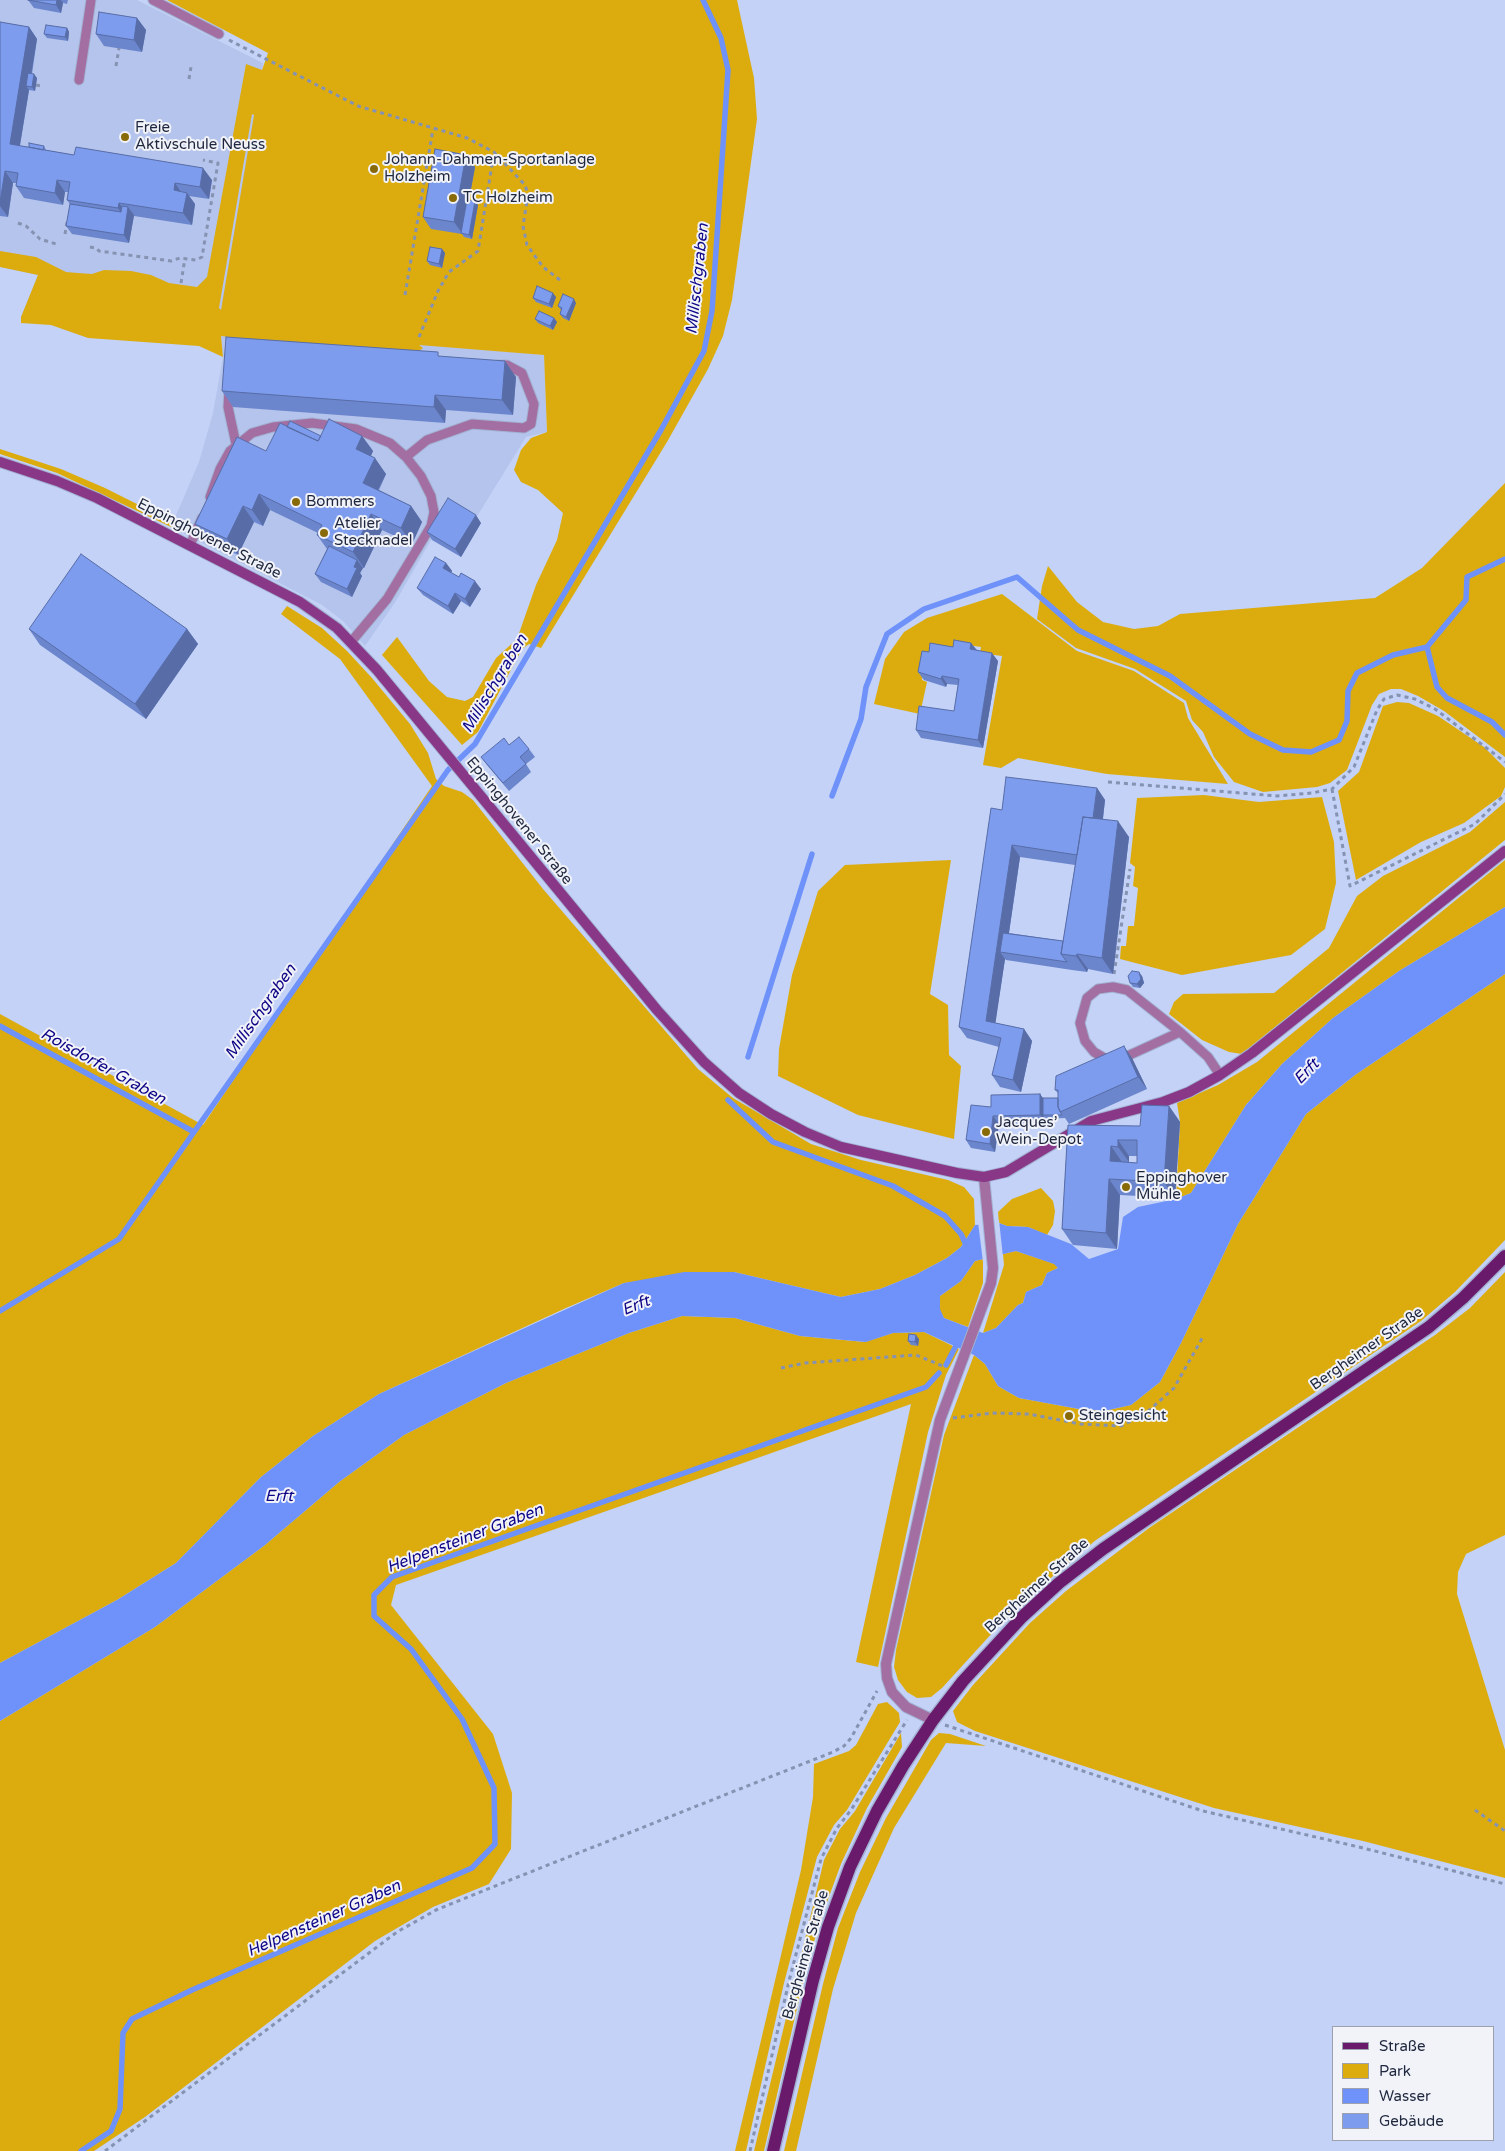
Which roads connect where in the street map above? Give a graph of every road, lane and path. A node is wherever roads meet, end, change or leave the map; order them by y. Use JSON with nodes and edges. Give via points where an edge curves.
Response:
{"nodes":[{"id":1,"x":91,"y":0,"type":"edge"},
{"id":2,"x":153,"y":0,"type":"edge"},
{"id":3,"x":219,"y":34,"type":"joint"},
{"id":4,"x":119,"y":48,"type":"edge"},
{"id":5,"x":116,"y":66,"type":"dead end"},
{"id":6,"x":191,"y":67,"type":"dead end"},
{"id":7,"x":189,"y":78,"type":"dead end"},
{"id":8,"x":79,"y":80,"type":"dead end"},
{"id":9,"x":36,"y":85,"type":"dead end"},
{"id":10,"x":42,"y":86,"type":"dead end"},
{"id":11,"x":432,"y":129,"type":"junction"},
{"id":12,"x":494,"y":152,"type":"junction"},
{"id":13,"x":203,"y":160,"type":"dead end"},
{"id":14,"x":68,"y":218,"type":"edge"},
{"id":15,"x":18,"y":223,"type":"dead end"},
{"id":16,"x":66,"y":234,"type":"edge"},
{"id":17,"x":56,"y":244,"type":"dead end"},
{"id":18,"x":90,"y":247,"type":"dead end"},
{"id":19,"x":185,"y":258,"type":"junction"},
{"id":20,"x":560,"y":280,"type":"dead end"},
{"id":21,"x":181,"y":283,"type":"dead end"},
{"id":22,"x":404,"y":295,"type":"dead end"},
{"id":23,"x":419,"y":337,"type":"dead end"},
{"id":24,"x":488,"y":364,"type":"edge"},
{"id":25,"x":229,"y":381,"type":"edge"},
{"id":26,"x":236,"y":444,"type":"junction"},
{"id":27,"x":406,"y":458,"type":"junction"},
{"id":28,"x":0,"y":462,"type":"edge"},
{"id":29,"x":190,"y":545,"type":"junction"},
{"id":30,"x":352,"y":642,"type":"junction"},
{"id":31,"x":1505,"y":762,"type":"edge"},
{"id":32,"x":1108,"y":782,"type":"dead end"},
{"id":33,"x":1332,"y":789,"type":"junction"},
{"id":34,"x":1505,"y":794,"type":"edge"},
{"id":35,"x":1505,"y":851,"type":"edge"},
{"id":36,"x":1130,"y":868,"type":"dead end"},
{"id":37,"x":1113,"y":987,"type":"junction"},
{"id":38,"x":1180,"y":1032,"type":"junction"},
{"id":39,"x":1220,"y":1075,"type":"junction"},
{"id":40,"x":984,"y":1177,"type":"junction"},
{"id":41,"x":1505,"y":1256,"type":"edge"},
{"id":42,"x":1204,"y":1334,"type":"dead end"},
{"id":43,"x":781,"y":1368,"type":"dead end"},
{"id":44,"x":957,"y":1373,"type":"junction"},
{"id":45,"x":940,"y":1420,"type":"junction"},
{"id":46,"x":887,"y":1678,"type":"junction"},
{"id":47,"x":933,"y":1720,"type":"junction"},
{"id":48,"x":1475,"y":1810,"type":"dead end"},
{"id":49,"x":1505,"y":1831,"type":"edge"},
{"id":50,"x":1505,"y":1884,"type":"edge"},
{"id":51,"x":105,"y":2151,"type":"edge"},
{"id":52,"x":773,"y":2151,"type":"edge"}],
"edges":[{"from":1,"to":8,"type":"lane"},
{"from":2,"to":3,"type":"lane"},
{"from":3,"to":11,"type":"path","via":[[358,106]]},
{"from":4,"to":5,"type":"path"},
{"from":6,"to":7,"type":"path"},
{"from":9,"to":10,"type":"path"},
{"from":11,"to":12,"type":"path","via":[[467,138]]},
{"from":11,"to":22,"type":"path"},
{"from":12,"to":20,"type":"path","via":[[525,185],[528,194],[523,226],[527,245],[543,267]]},
{"from":12,"to":23,"type":"path","via":[[478,251],[449,272]]},
{"from":13,"to":19,"type":"path","via":[[218,163],[202,257],[196,260]]},
{"from":14,"to":16,"type":"path"},
{"from":15,"to":17,"type":"path","via":[[40,239]]},
{"from":18,"to":19,"type":"path","via":[[171,261]]},
{"from":19,"to":21,"type":"path"},
{"from":24,"to":27,"type":"lane","via":[[507,365],[522,372],[534,404],[530,424],[524,428],[472,424],[427,440]]},
{"from":25,"to":26,"type":"lane","via":[[228,407]]},
{"from":26,"to":27,"type":"lane","via":[[273,427],[328,424],[370,433],[390,443]]},
{"from":26,"to":29,"type":"lane","via":[[220,469]]},
{"from":27,"to":30,"type":"lane","via":[[421,476],[431,496],[434,512],[431,526],[387,599]]},
{"from":28,"to":29,"type":"main road","name":"Eppinghovener Straße","via":[[73,488]]},
{"from":29,"to":30,"type":"main road","name":"Eppinghovener Straße","via":[[300,602]]},
{"from":30,"to":40,"type":"main road","name":"Eppinghovener Straße","via":[[657,1010],[704,1062],[739,1093],[805,1132],[841,1147]]},
{"from":31,"to":33,"type":"path","via":[[1435,709],[1397,695],[1384,698],[1354,767]]},
{"from":32,"to":33,"type":"path","via":[[1277,796]]},
{"from":33,"to":34,"type":"path","via":[[1350,886],[1475,824]]},
{"from":35,"to":39,"type":"main road"},
{"from":36,"to":37,"type":"path"},
{"from":37,"to":38,"type":"lane","via":[[1127,990]]},
{"from":37,"to":38,"type":"lane","via":[[1098,989],[1087,998],[1082,1010],[1080,1023],[1085,1041],[1094,1052],[1106,1059],[1123,1058]]},
{"from":38,"to":39,"type":"lane","via":[[1208,1057]]},
{"from":39,"to":40,"type":"main road","via":[[1163,1102],[1091,1121],[1006,1172]]},
{"from":40,"to":44,"type":"street","via":[[993,1268],[991,1283]]},
{"from":41,"to":47,"type":"main road","name":"Bergheimer Straße","via":[[1428,1327],[1144,1519],[1060,1583],[992,1648]]},
{"from":42,"to":45,"type":"path","via":[[1174,1388],[1144,1414],[1121,1426],[1080,1424],[1029,1414],[992,1413]]},
{"from":43,"to":44,"type":"path","via":[[805,1363],[916,1355]]},
{"from":44,"to":45,"type":"street"},
{"from":45,"to":46,"type":"street","via":[[888,1648]]},
{"from":46,"to":47,"type":"street","via":[[899,1701]]},
{"from":46,"to":51,"type":"path","via":[[851,1738],[833,1752],[436,1910],[396,1932]]},
{"from":47,"to":50,"type":"path","via":[[1203,1811]]},
{"from":47,"to":52,"type":"main road","name":"Bergheimer Straße","via":[[877,1811],[850,1867],[831,1918],[812,1980]]},
{"from":48,"to":49,"type":"path"}]}
